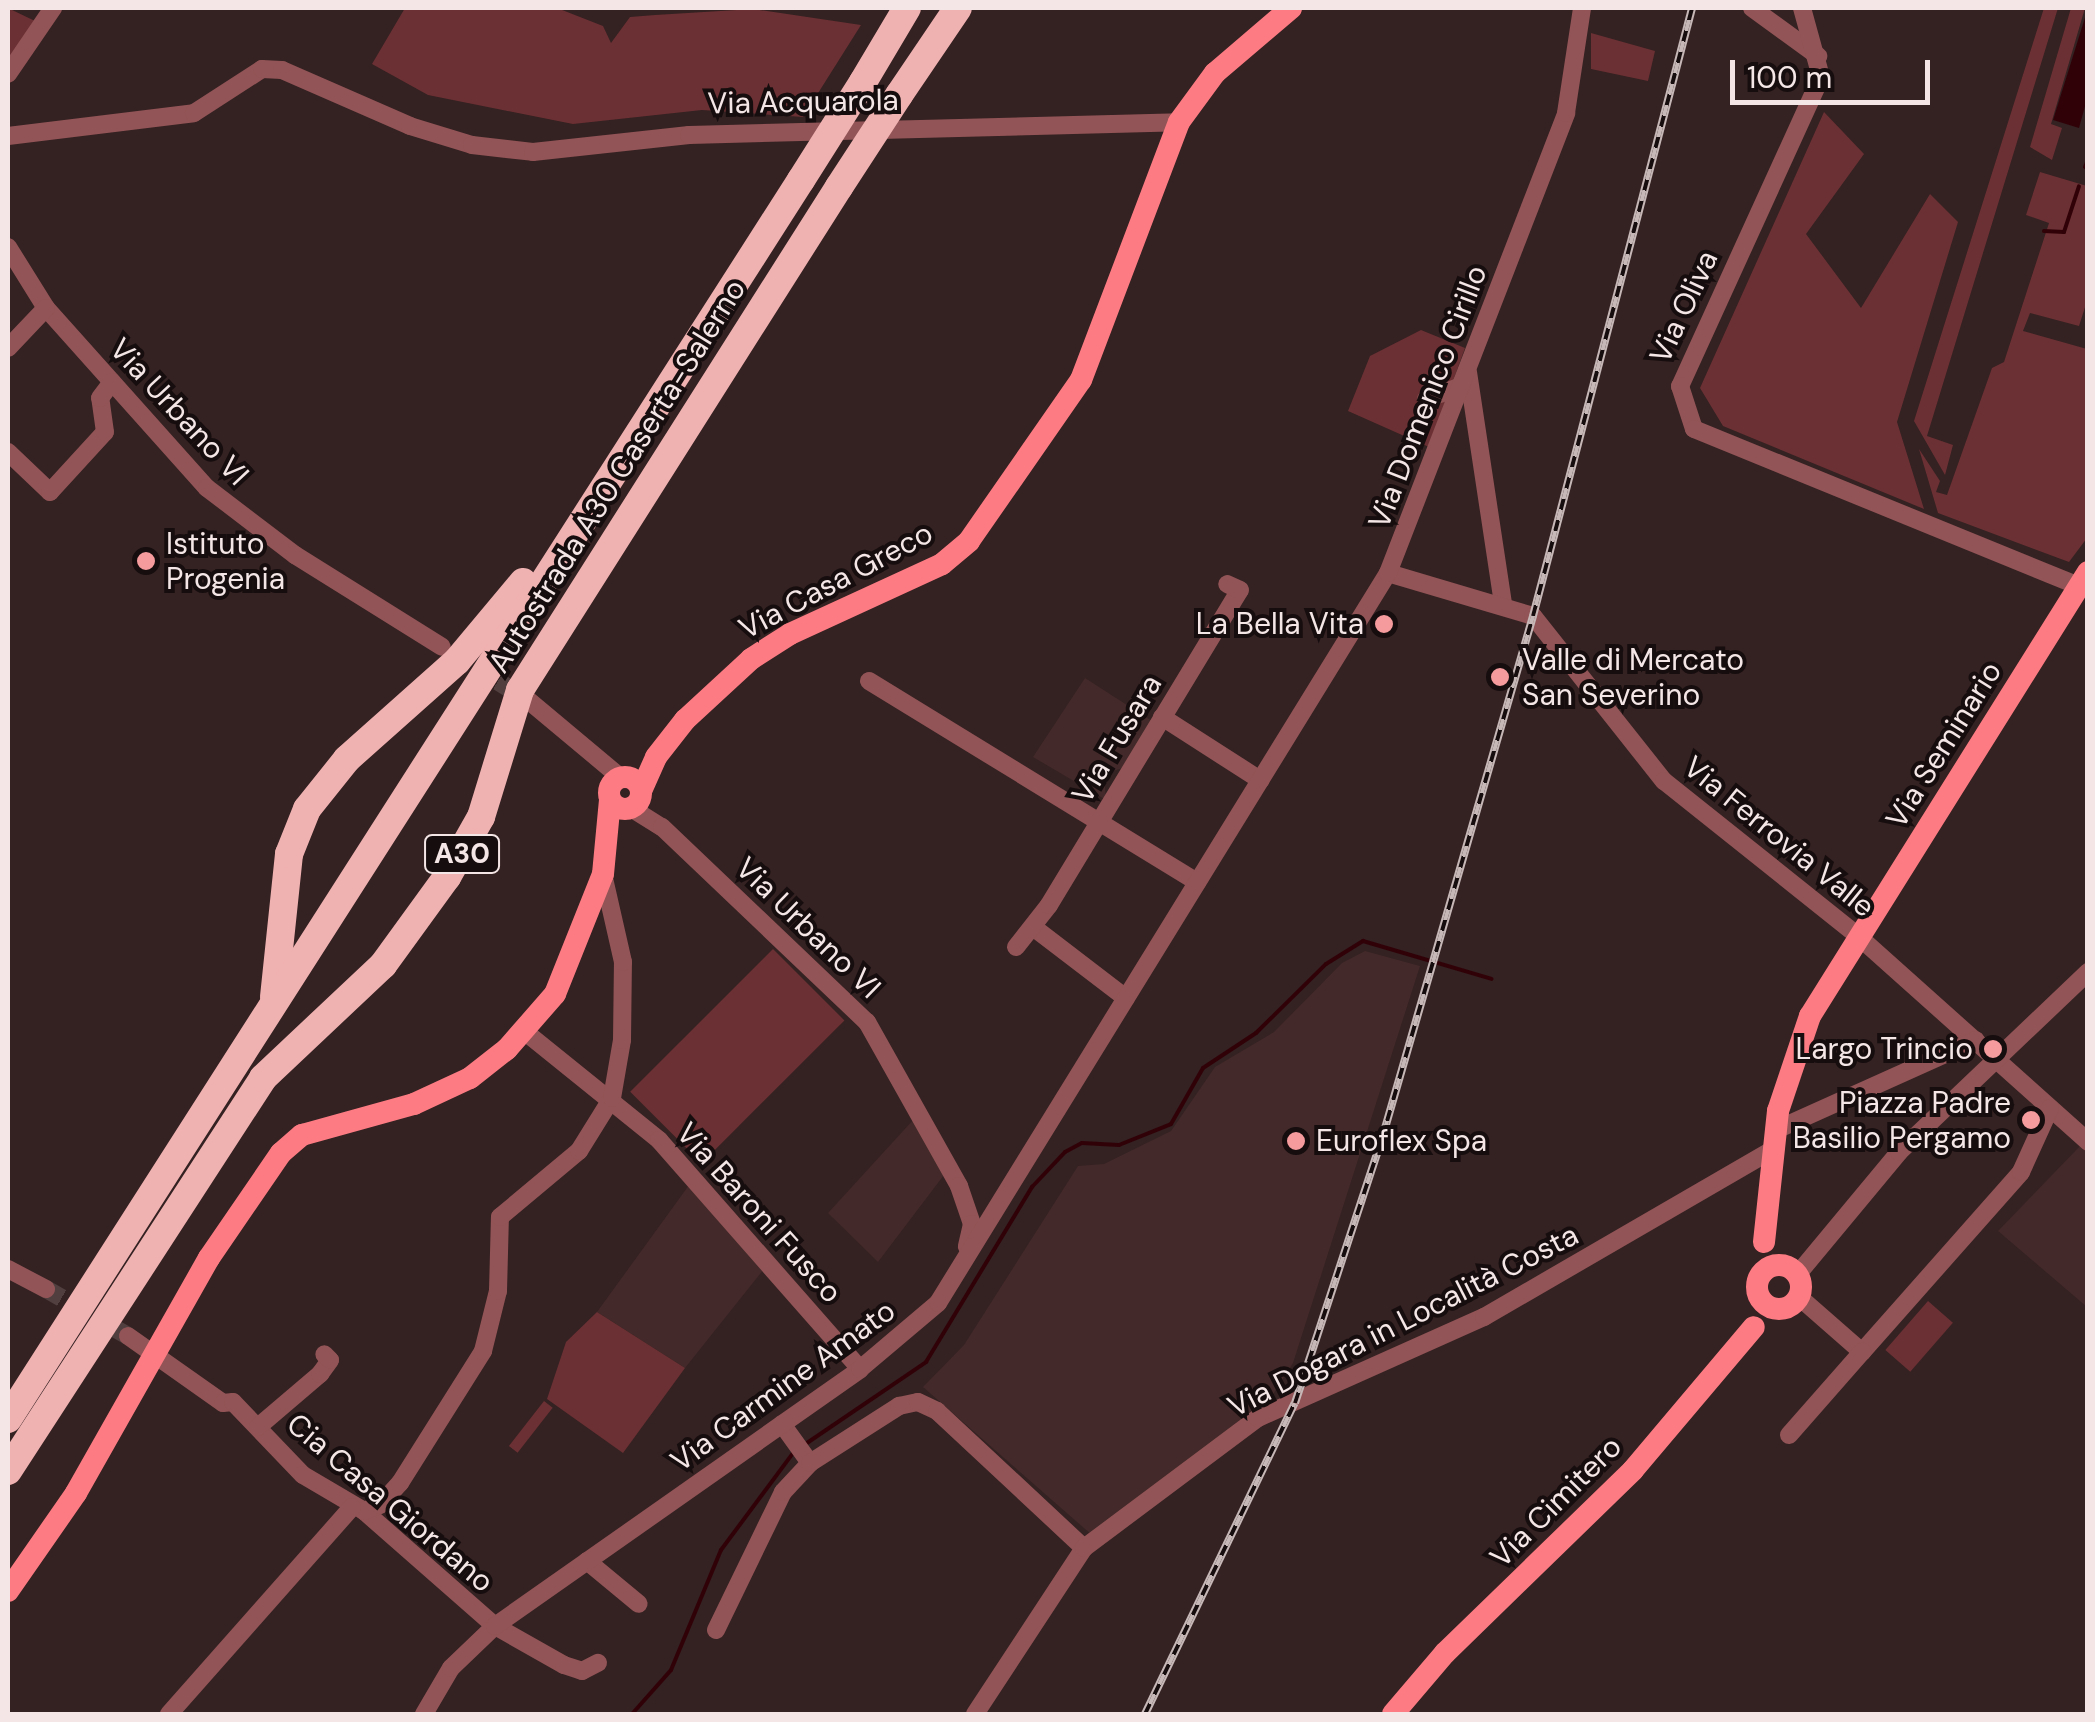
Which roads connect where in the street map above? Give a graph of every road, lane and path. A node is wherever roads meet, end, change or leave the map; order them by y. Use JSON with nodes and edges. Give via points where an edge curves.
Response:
{"nodes":[{"id":1,"x":52,"y":8,"type":"edge"},
{"id":2,"x":908,"y":8,"type":"edge"},
{"id":3,"x":958,"y":8,"type":"edge"},
{"id":4,"x":1291,"y":8,"type":"edge"},
{"id":5,"x":1582,"y":8,"type":"edge"},
{"id":6,"x":1752,"y":8,"type":"edge"},
{"id":7,"x":1802,"y":8,"type":"edge"},
{"id":8,"x":1819,"y":56,"type":"junction"},
{"id":9,"x":9,"y":68,"type":"edge"},
{"id":10,"x":1179,"y":122,"type":"junction"},
{"id":11,"x":8,"y":136,"type":"edge"},
{"id":12,"x":8,"y":247,"type":"edge"},
{"id":13,"x":46,"y":308,"type":"junction"},
{"id":14,"x":8,"y":348,"type":"edge"},
{"id":15,"x":1465,"y":379,"type":"junction"},
{"id":16,"x":112,"y":382,"type":"junction"},
{"id":17,"x":1426,"y":399,"type":"dead end"},
{"id":18,"x":628,"y":447,"type":"junction"},
{"id":19,"x":8,"y":452,"type":"edge"},
{"id":20,"x":1388,"y":573,"type":"junction"},
{"id":21,"x":2083,"y":579,"type":"edge"},
{"id":22,"x":1228,"y":584,"type":"dead end"},
{"id":23,"x":1503,"y":604,"type":"junction"},
{"id":24,"x":442,"y":647,"type":"tunnel mouth"},
{"id":25,"x":869,"y":681,"type":"dead end"},
{"id":26,"x":528,"y":700,"type":"tunnel mouth"},
{"id":27,"x":1162,"y":718,"type":"junction"},
{"id":28,"x":1260,"y":780,"type":"junction"},
{"id":29,"x":624,"y":797,"type":"junction"},
{"id":30,"x":1099,"y":823,"type":"junction"},
{"id":31,"x":604,"y":874,"type":"junction"},
{"id":32,"x":1197,"y":882,"type":"junction"},
{"id":33,"x":1033,"y":926,"type":"junction"},
{"id":34,"x":1858,"y":936,"type":"junction"},
{"id":35,"x":1016,"y":946,"type":"dead end"},
{"id":36,"x":2088,"y":972,"type":"edge"},
{"id":37,"x":1126,"y":998,"type":"junction"},
{"id":38,"x":273,"y":1003,"type":"junction"},
{"id":39,"x":524,"y":1031,"type":"junction"},
{"id":40,"x":1976,"y":1040,"type":"junction"},
{"id":41,"x":1996,"y":1058,"type":"junction"},
{"id":42,"x":612,"y":1098,"type":"junction"},
{"id":43,"x":2050,"y":1108,"type":"junction"},
{"id":44,"x":1776,"y":1139,"type":"junction"},
{"id":45,"x":2088,"y":1142,"type":"edge"},
{"id":46,"x":959,"y":1186,"type":"junction"},
{"id":47,"x":993,"y":1200,"type":"junction"},
{"id":48,"x":980,"y":1223,"type":"junction"},
{"id":49,"x":1764,"y":1242,"type":"junction"},
{"id":50,"x":965,"y":1260,"type":"joint"},
{"id":51,"x":8,"y":1269,"type":"edge"},
{"id":52,"x":1793,"y":1279,"type":"junction"},
{"id":53,"x":46,"y":1289,"type":"tunnel mouth"},
{"id":54,"x":1765,"y":1295,"type":"junction"},
{"id":55,"x":128,"y":1336,"type":"tunnel mouth"},
{"id":56,"x":157,"y":1352,"type":"junction"},
{"id":57,"x":1862,"y":1352,"type":"junction"},
{"id":58,"x":324,"y":1354,"type":"dead end"},
{"id":59,"x":860,"y":1370,"type":"junction"},
{"id":60,"x":8,"y":1419,"type":"edge"},
{"id":61,"x":258,"y":1427,"type":"junction"},
{"id":62,"x":787,"y":1431,"type":"junction"},
{"id":63,"x":1789,"y":1435,"type":"dead end"},
{"id":64,"x":808,"y":1460,"type":"junction"},
{"id":65,"x":8,"y":1472,"type":"edge"},
{"id":66,"x":358,"y":1509,"type":"junction"},
{"id":67,"x":1084,"y":1548,"type":"junction"},
{"id":68,"x":586,"y":1562,"type":"junction"},
{"id":69,"x":8,"y":1591,"type":"edge"},
{"id":70,"x":639,"y":1604,"type":"dead end"},
{"id":71,"x":495,"y":1626,"type":"junction"},
{"id":72,"x":716,"y":1630,"type":"dead end"},
{"id":73,"x":598,"y":1663,"type":"dead end"},
{"id":74,"x":169,"y":1714,"type":"edge"},
{"id":75,"x":424,"y":1714,"type":"edge"},
{"id":76,"x":975,"y":1714,"type":"edge"},
{"id":77,"x":1393,"y":1714,"type":"edge"}],
"edges":[{"from":1,"to":9,"type":"street"},
{"from":2,"to":18,"type":"highway","name":"Autostrada A30 Caserta-Salerno","number":"A30","bridge":true},
{"from":3,"to":65,"type":"highway","name":"Autostrada A30 Caserta-Salerno","number":"A30","bridge":true,"via":[[520,690],[481,817],[447,877],[383,964],[262,1078]]},
{"from":4,"to":10,"type":"main road","via":[[1216,73]]},
{"from":5,"to":15,"type":"street","name":"Via Domenico Cirillo","via":[[1570,101]]},
{"from":6,"to":8,"type":"street"},
{"from":7,"to":8,"type":"street"},
{"from":8,"to":21,"type":"street","name":"Via Oliva","via":[[1814,100],[1680,386],[1694,430]]},
{"from":10,"to":11,"type":"street","name":"Via Acquarola","via":[[689,135],[533,152],[472,145],[410,126],[282,70],[262,69],[194,113]]},
{"from":10,"to":29,"type":"main road","name":"Via Casa Greco","via":[[1081,380],[969,541],[927,572],[790,634],[751,659],[712,692]]},
{"from":12,"to":13,"type":"street","name":"Via Urbano VI"},
{"from":13,"to":14,"type":"street"},
{"from":13,"to":16,"type":"street","name":"Via Urbano VI"},
{"from":15,"to":17,"type":"street"},
{"from":15,"to":20,"type":"street","name":"Via Domenico Cirillo"},
{"from":15,"to":23,"type":"street"},
{"from":16,"to":19,"type":"street","via":[[100,398],[104,432],[50,492]]},
{"from":16,"to":24,"type":"street","name":"Via Urbano VI","via":[[234,512]]},
{"from":18,"to":38,"type":"highway","name":"Autostrada A30 Caserta-Salerno","number":"A30"},
{"from":18,"to":38,"type":"highway","via":[[478,638],[348,759],[306,809],[289,854]]},
{"from":20,"to":23,"type":"street","name":"Via Ferrovia Valle"},
{"from":20,"to":28,"type":"street","name":"Via Domenico Cirillo"},
{"from":21,"to":34,"type":"main road","name":"Via Seminario"},
{"from":22,"to":27,"type":"street","name":"Via Fusara","via":[[1240,590]]},
{"from":23,"to":34,"type":"street","name":"Via Ferrovia Valle","via":[[1533,616],[1551,634],[1664,781]]},
{"from":25,"to":30,"type":"street"},
{"from":26,"to":29,"type":"street","via":[[596,760]]},
{"from":27,"to":28,"type":"street"},
{"from":27,"to":30,"type":"street","name":"Via Fusara"},
{"from":28,"to":32,"type":"street"},
{"from":29,"to":31,"type":"main road","name":"Via Casa Greco"},
{"from":29,"to":46,"type":"street","name":"Via Urbano VI","via":[[868,1022]]},
{"from":30,"to":32,"type":"street"},
{"from":30,"to":33,"type":"street","name":"Via Fusara"},
{"from":31,"to":39,"type":"main road","name":"Via Casa Greco","via":[[567,971]]},
{"from":31,"to":42,"type":"street","via":[[622,962],[622,1040]]},
{"from":32,"to":37,"type":"street"},
{"from":33,"to":35,"type":"street","name":"Via Fusara"},
{"from":33,"to":37,"type":"street"},
{"from":34,"to":40,"type":"street","name":"Via Ferrovia Valle"},
{"from":34,"to":44,"type":"main road","name":"Via Cimitero","via":[[1810,1016]]},
{"from":36,"to":41,"type":"street"},
{"from":37,"to":47,"type":"street"},
{"from":38,"to":60,"type":"highway","name":"Autostrada A30 Caserta-Salerno","number":"A30"},
{"from":39,"to":42,"type":"street","name":"Via Baroni Fusco"},
{"from":39,"to":56,"type":"main road","name":"Via Casa Greco","via":[[470,1078],[414,1104],[302,1135],[280,1153]]},
{"from":40,"to":41,"type":"street","name":"Via Ferrovia Valle"},
{"from":40,"to":44,"type":"street","name":"Via Dogara in Località Costa"},
{"from":41,"to":43,"type":"street","name":"Via Ferrovia Valle"},
{"from":41,"to":52,"type":"street","via":[[1899,1152]]},
{"from":42,"to":59,"type":"street","name":"Via Baroni Fusco","via":[[717,1202]]},
{"from":42,"to":66,"type":"street","via":[[578,1151],[500,1217],[498,1291],[483,1350],[400,1483],[380,1505]]},
{"from":43,"to":45,"type":"street","name":"Via Ferrovia Valle"},
{"from":43,"to":57,"type":"street","via":[[2021,1172]]},
{"from":44,"to":49,"type":"main road","name":"Via Cimitero"},
{"from":44,"to":67,"type":"street","name":"Via Dogara in Località Costa","via":[[1484,1317],[1258,1418]]},
{"from":46,"to":47,"type":"street","name":"Via Urbano VI"},
{"from":46,"to":48,"type":"street","name":"Via Urbano VI"},
{"from":47,"to":48,"type":"street"},
{"from":48,"to":50,"type":"street","name":"Via Urbano VI"},
{"from":49,"to":52,"type":"main road"},
{"from":49,"to":54,"type":"main road","name":"Via Cimitero"},
{"from":50,"to":59,"type":"street","name":"Via Carmine Amato","via":[[912,1330]]},
{"from":51,"to":53,"type":"street"},
{"from":52,"to":54,"type":"main road"},
{"from":52,"to":54,"type":"main road"},
{"from":52,"to":57,"type":"street"},
{"from":54,"to":77,"type":"main road","name":"Via Cimitero","via":[[1754,1327],[1633,1470],[1445,1652]]},
{"from":55,"to":56,"type":"street","name":"Cia Casa Giordano"},
{"from":56,"to":61,"type":"street","name":"Cia Casa Giordano"},
{"from":56,"to":69,"type":"main road","name":"Via Casa Greco","via":[[76,1493]]},
{"from":57,"to":63,"type":"street"},
{"from":58,"to":61,"type":"street","via":[[330,1360],[320,1374]]},
{"from":59,"to":62,"type":"street","name":"Via Carmine Amato"},
{"from":61,"to":66,"type":"street","name":"Cia Casa Giordano","via":[[303,1475]]},
{"from":62,"to":64,"type":"street"},
{"from":62,"to":68,"type":"street","name":"Via Carmine Amato"},
{"from":64,"to":67,"type":"street","via":[[899,1406],[918,1402],[936,1410]]},
{"from":64,"to":72,"type":"street","via":[[752,1544]]},
{"from":66,"to":71,"type":"street","name":"Cia Casa Giordano"},
{"from":66,"to":74,"type":"street"},
{"from":67,"to":76,"type":"street","name":"Via Dogara in Località Costa"},
{"from":68,"to":70,"type":"street"},
{"from":68,"to":71,"type":"street","name":"Via Carmine Amato"},
{"from":71,"to":73,"type":"street","name":"Cia Casa Giordano","via":[[564,1665],[582,1671]]},
{"from":71,"to":75,"type":"street","name":"Via Carmine Amato","via":[[452,1668]]}]}
